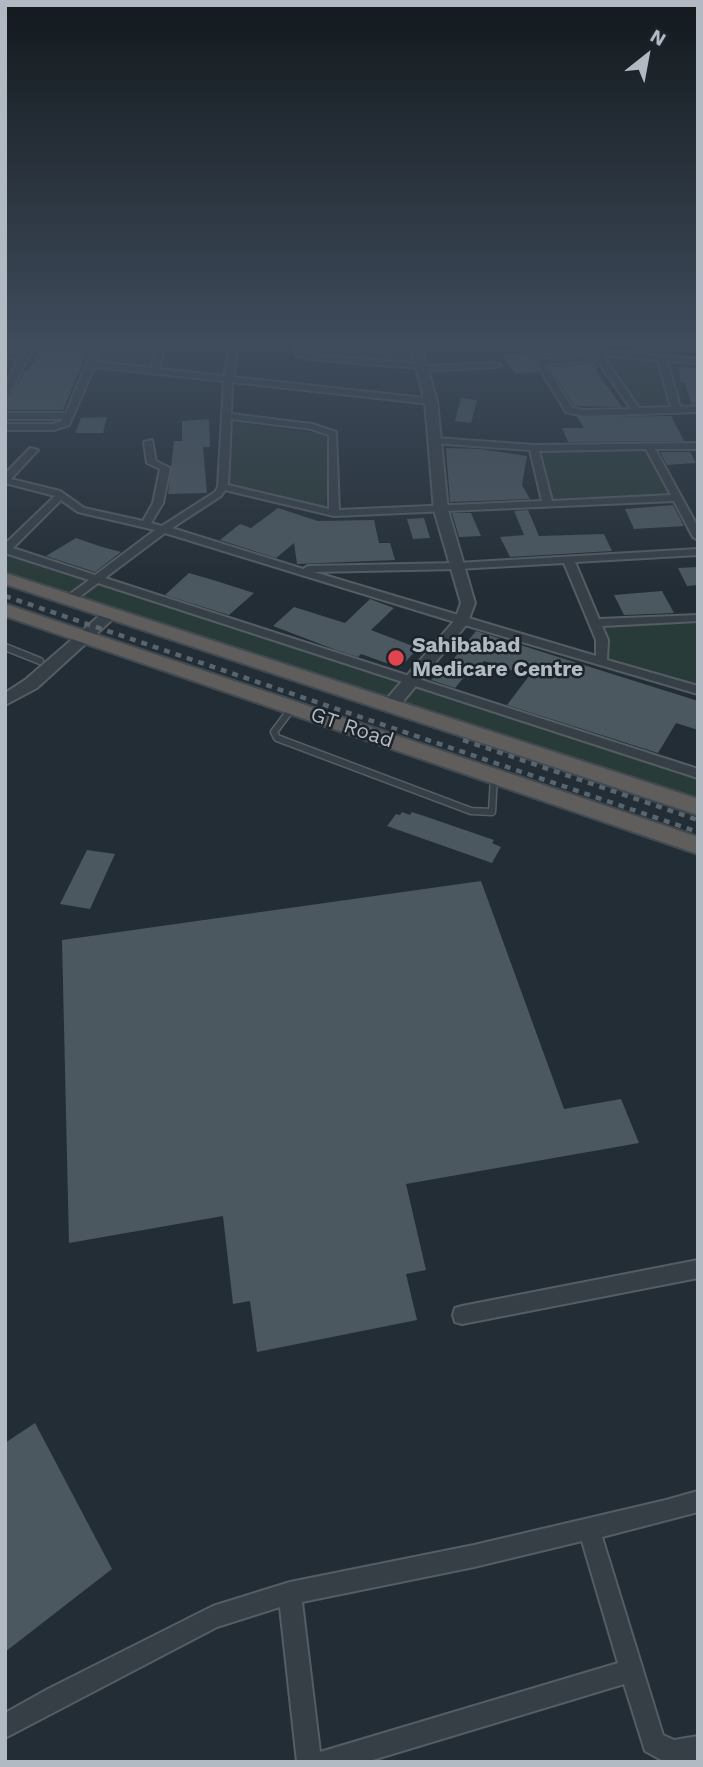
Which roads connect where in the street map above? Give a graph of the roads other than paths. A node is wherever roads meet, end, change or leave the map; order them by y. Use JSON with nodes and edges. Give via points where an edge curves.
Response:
{"nodes":[{"id":1,"x":227,"y":428,"type":"edge"},
{"id":2,"x":316,"y":428,"type":"edge"},
{"id":3,"x":435,"y":428,"type":"edge"},
{"id":4,"x":436,"y":440,"type":"junction"},
{"id":5,"x":149,"y":442,"type":"dead end"},
{"id":6,"x":648,"y":445,"type":"junction"},
{"id":7,"x":698,"y":446,"type":"edge"},
{"id":8,"x":534,"y":448,"type":"junction"},
{"id":9,"x":33,"y":450,"type":"dead end"},
{"id":10,"x":5,"y":480,"type":"edge"},
{"id":11,"x":223,"y":487,"type":"junction"},
{"id":12,"x":61,"y":495,"type":"junction"},
{"id":13,"x":676,"y":498,"type":"junction"},
{"id":14,"x":548,"y":504,"type":"junction"},
{"id":15,"x":441,"y":510,"type":"junction"},
{"id":16,"x":334,"y":513,"type":"junction"},
{"id":17,"x":145,"y":526,"type":"junction"},
{"id":18,"x":163,"y":529,"type":"junction"},
{"id":19,"x":698,"y":537,"type":"edge"},
{"id":20,"x":5,"y":549,"type":"edge"},
{"id":21,"x":698,"y":552,"type":"edge"},
{"id":22,"x":568,"y":559,"type":"junction"},
{"id":23,"x":457,"y":566,"type":"junction"},
{"id":24,"x":297,"y":569,"type":"junction"},
{"id":25,"x":97,"y":577,"type":"junction"},
{"id":26,"x":5,"y":578,"type":"edge"},
{"id":27,"x":70,"y":599,"type":"junction"},
{"id":28,"x":5,"y":610,"type":"edge"},
{"id":29,"x":104,"y":611,"type":"junction"},
{"id":30,"x":698,"y":618,"type":"edge"},
{"id":31,"x":462,"y":621,"type":"junction"},
{"id":32,"x":594,"y":623,"type":"junction"},
{"id":33,"x":76,"y":634,"type":"junction"},
{"id":34,"x":5,"y":647,"type":"edge"},
{"id":35,"x":40,"y":661,"type":"junction"},
{"id":36,"x":601,"y":661,"type":"junction"},
{"id":37,"x":413,"y":682,"type":"junction"},
{"id":38,"x":698,"y":690,"type":"edge"},
{"id":39,"x":8,"y":698,"type":"edge"},
{"id":40,"x":390,"y":706,"type":"junction"},
{"id":41,"x":293,"y":708,"type":"junction"},
{"id":42,"x":698,"y":774,"type":"edge"},
{"id":43,"x":494,"y":777,"type":"junction"},
{"id":44,"x":698,"y":807,"type":"edge"},
{"id":45,"x":698,"y":846,"type":"edge"},
{"id":46,"x":698,"y":1269,"type":"edge"},
{"id":47,"x":462,"y":1315,"type":"dead end"},
{"id":48,"x":698,"y":1501,"type":"edge"},
{"id":49,"x":589,"y":1529,"type":"junction"},
{"id":50,"x":290,"y":1593,"type":"junction"},
{"id":51,"x":630,"y":1671,"type":"junction"},
{"id":52,"x":5,"y":1726,"type":"edge"},
{"id":53,"x":698,"y":1748,"type":"edge"},
{"id":54,"x":309,"y":1762,"type":"edge"},
{"id":55,"x":325,"y":1762,"type":"edge"}],
"edges":[{"from":1,"to":11,"type":"street"},
{"from":2,"to":16,"type":"street","via":[[333,434]]},
{"from":3,"to":4,"type":"street"},
{"from":4,"to":8,"type":"street"},
{"from":4,"to":15,"type":"street"},
{"from":5,"to":17,"type":"street","via":[[153,465],[165,468],[158,503]]},
{"from":6,"to":7,"type":"street"},
{"from":6,"to":8,"type":"street"},
{"from":6,"to":13,"type":"street"},
{"from":8,"to":14,"type":"street"},
{"from":9,"to":10,"type":"street"},
{"from":10,"to":12,"type":"street"},
{"from":11,"to":16,"type":"street"},
{"from":11,"to":18,"type":"street"},
{"from":12,"to":17,"type":"street","via":[[81,510]]},
{"from":12,"to":20,"type":"street"},
{"from":13,"to":14,"type":"street"},
{"from":13,"to":19,"type":"street"},
{"from":14,"to":15,"type":"street"},
{"from":15,"to":16,"type":"street"},
{"from":15,"to":23,"type":"street"},
{"from":17,"to":18,"type":"street"},
{"from":18,"to":24,"type":"street"},
{"from":18,"to":25,"type":"street"},
{"from":20,"to":25,"type":"street"},
{"from":21,"to":22,"type":"street"},
{"from":22,"to":23,"type":"street"},
{"from":22,"to":32,"type":"street"},
{"from":23,"to":24,"type":"street"},
{"from":23,"to":31,"type":"street","via":[[468,603]]},
{"from":24,"to":31,"type":"street"},
{"from":25,"to":27,"type":"street"},
{"from":25,"to":37,"type":"street"},
{"from":26,"to":27,"type":"highway","name":"GT Road"},
{"from":27,"to":29,"type":"highway","name":"GT Road"},
{"from":28,"to":33,"type":"highway","name":"GT Road"},
{"from":29,"to":33,"type":"street"},
{"from":29,"to":40,"type":"highway","name":"GT Road"},
{"from":30,"to":32,"type":"street"},
{"from":31,"to":36,"type":"street"},
{"from":31,"to":37,"type":"street"},
{"from":32,"to":36,"type":"street","via":[[602,640]]},
{"from":33,"to":35,"type":"street"},
{"from":33,"to":39,"type":"street","via":[[31,684]]},
{"from":33,"to":41,"type":"highway","name":"GT Road"},
{"from":34,"to":35,"type":"lane"},
{"from":35,"to":39,"type":"street"},
{"from":36,"to":38,"type":"street"},
{"from":37,"to":40,"type":"street"},
{"from":37,"to":42,"type":"street"},
{"from":40,"to":44,"type":"highway","name":"GT Road"},
{"from":41,"to":43,"type":"highway","name":"GT Road"},
{"from":41,"to":43,"type":"lane","via":[[274,732],[277,738],[471,811],[492,812]]},
{"from":43,"to":45,"type":"highway","name":"GT Road"},
{"from":46,"to":47,"type":"street"},
{"from":48,"to":49,"type":"street"},
{"from":49,"to":50,"type":"street"},
{"from":49,"to":51,"type":"street"},
{"from":50,"to":52,"type":"street","via":[[213,1617]]},
{"from":50,"to":54,"type":"street"},
{"from":51,"to":53,"type":"street","via":[[653,1743],[677,1754]]},
{"from":51,"to":55,"type":"street"}]}
